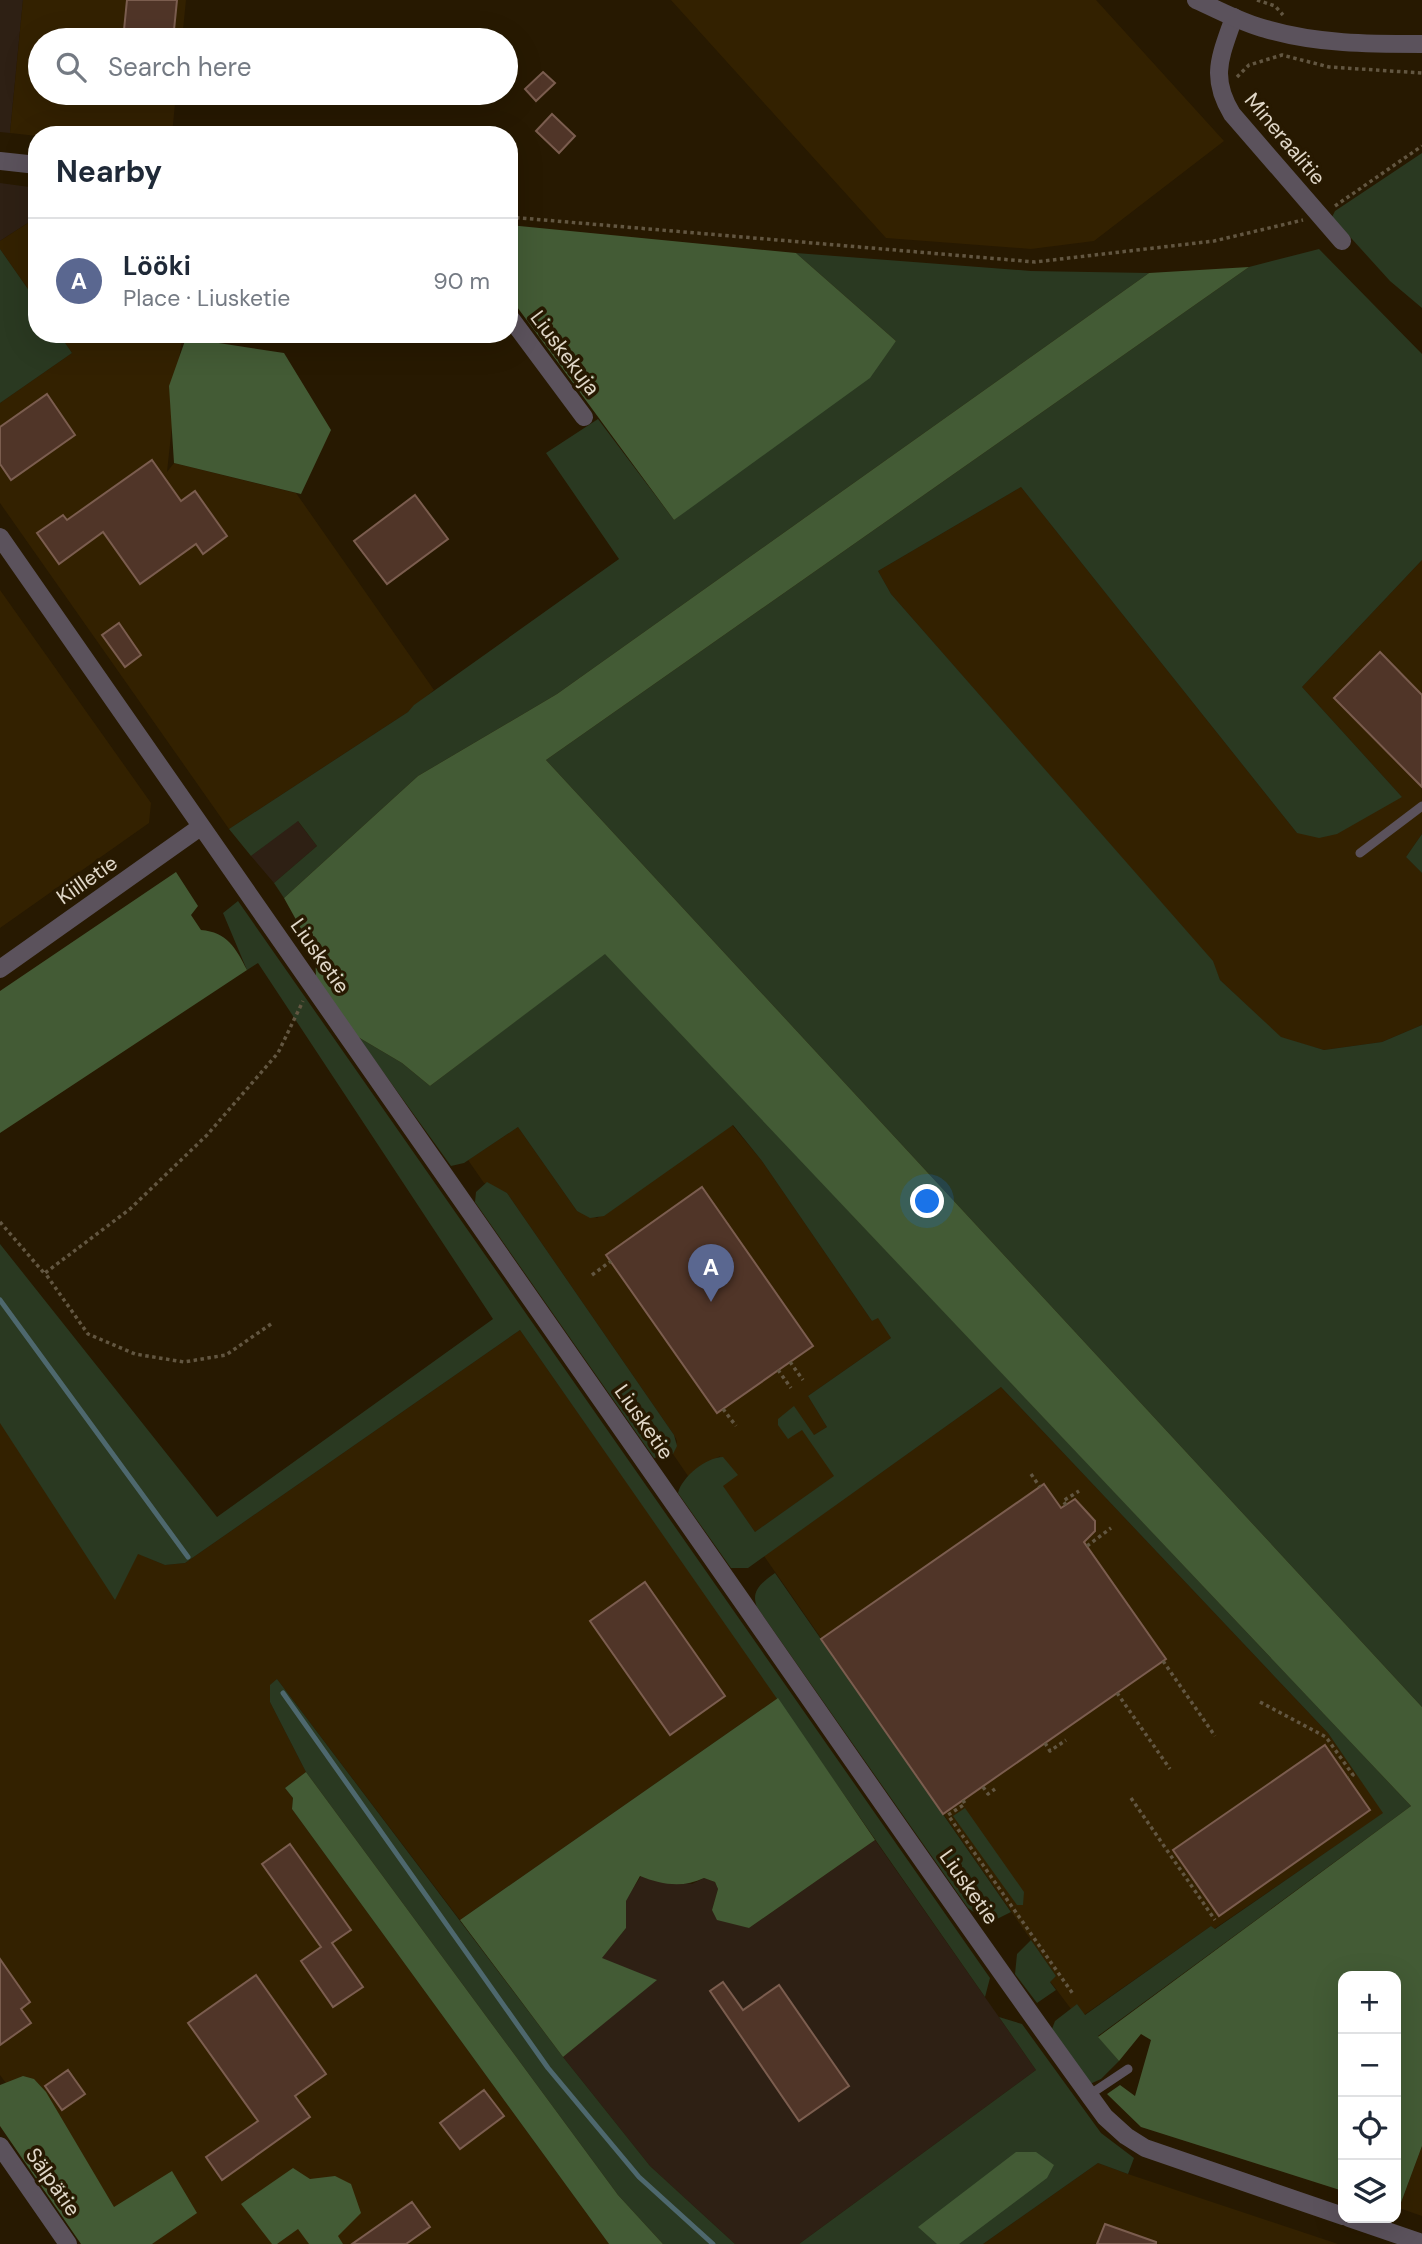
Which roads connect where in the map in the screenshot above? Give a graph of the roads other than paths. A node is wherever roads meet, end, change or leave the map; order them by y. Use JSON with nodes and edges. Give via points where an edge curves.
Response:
{"nodes":[{"id":1,"x":1196,"y":0,"type":"edge"},
{"id":2,"x":1234,"y":17,"type":"junction"},
{"id":3,"x":1422,"y":44,"type":"edge"},
{"id":4,"x":0,"y":161,"type":"edge"},
{"id":5,"x":28,"y":163,"type":"edge"},
{"id":6,"x":1342,"y":241,"type":"dead end"},
{"id":7,"x":518,"y":328,"type":"edge"},
{"id":8,"x":584,"y":417,"type":"dead end"},
{"id":9,"x":0,"y":537,"type":"edge"},
{"id":10,"x":1422,"y":806,"type":"edge"},
{"id":11,"x":199,"y":828,"type":"junction"},
{"id":12,"x":1360,"y":853,"type":"dead end"},
{"id":13,"x":0,"y":969,"type":"edge"},
{"id":14,"x":1128,"y":2069,"type":"dead end"},
{"id":15,"x":1089,"y":2095,"type":"junction"},
{"id":16,"x":2,"y":2154,"type":"edge"},
{"id":17,"x":1338,"y":2214,"type":"edge"},
{"id":18,"x":1364,"y":2223,"type":"edge"},
{"id":19,"x":1422,"y":2243,"type":"edge"},
{"id":20,"x":68,"y":2244,"type":"edge"}],
"edges":[{"from":1,"to":2,"type":"street"},
{"from":2,"to":3,"type":"street","via":[[1263,29],[1343,43]]},
{"from":2,"to":6,"type":"street","name":"Mineraalitie","via":[[1218,75],[1220,95]]},
{"from":4,"to":5,"type":"street"},
{"from":7,"to":8,"type":"street","name":"Liuskekuja"},
{"from":9,"to":11,"type":"street","name":"Liusketie"},
{"from":10,"to":12,"type":"lane"},
{"from":11,"to":13,"type":"street","name":"Kiilletie"},
{"from":11,"to":15,"type":"street","name":"Liusketie"},
{"from":14,"to":15,"type":"lane"},
{"from":15,"to":17,"type":"street","name":"Liusketie","via":[[1105,2117],[1145,2148]]},
{"from":16,"to":20,"type":"street","name":"Sälpätie"},
{"from":18,"to":19,"type":"street"}]}
